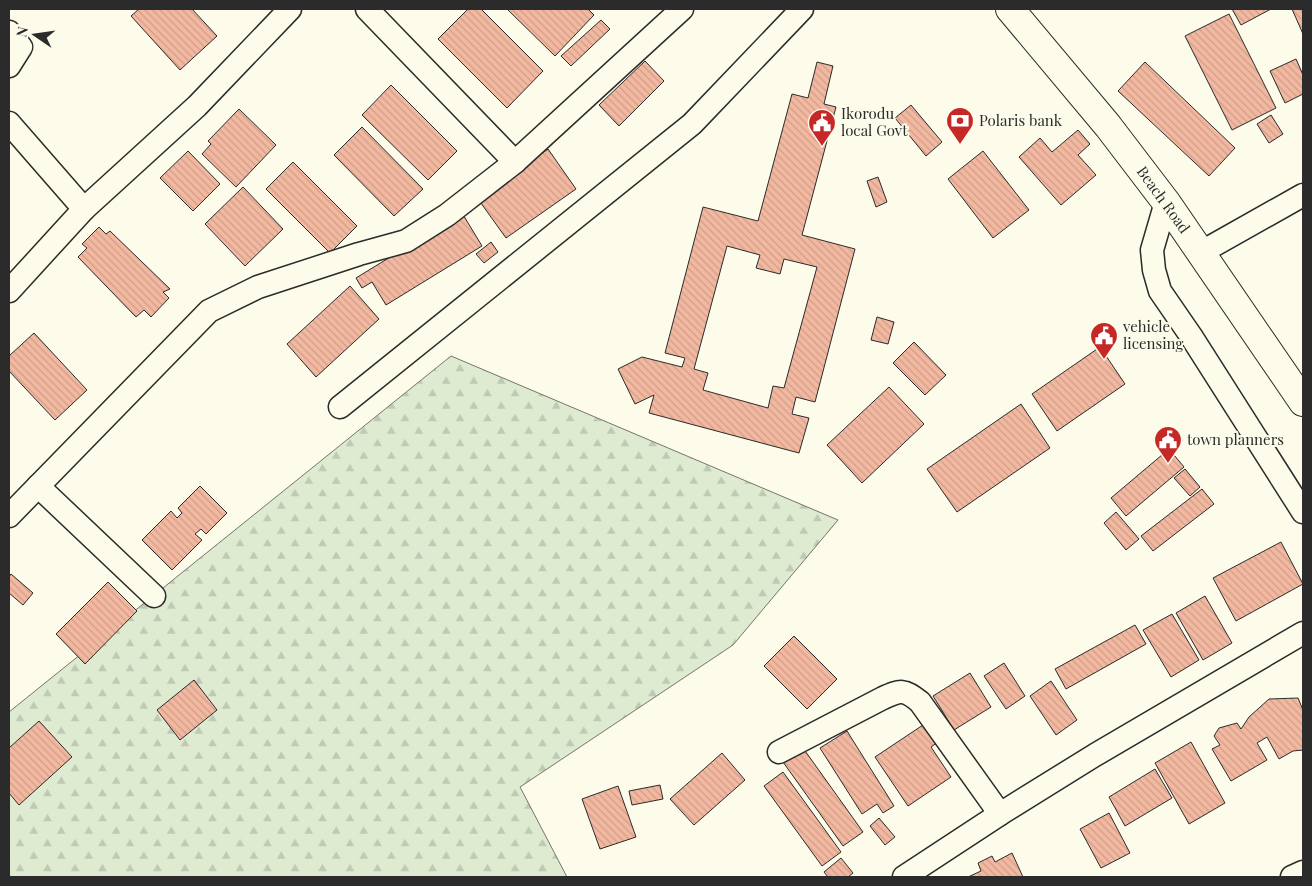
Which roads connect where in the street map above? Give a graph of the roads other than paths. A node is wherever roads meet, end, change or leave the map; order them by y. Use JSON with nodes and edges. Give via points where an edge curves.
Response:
{"nodes":[{"id":1,"x":290,"y":9,"type":"edge"},
{"id":2,"x":367,"y":9,"type":"edge"},
{"id":3,"x":682,"y":9,"type":"edge"},
{"id":4,"x":802,"y":9,"type":"edge"},
{"id":5,"x":1010,"y":9,"type":"edge"},
{"id":6,"x":9,"y":32,"type":"edge"},
{"id":7,"x":9,"y":66,"type":"edge"},
{"id":8,"x":9,"y":123,"type":"edge"},
{"id":9,"x":515,"y":162,"type":"junction"},
{"id":10,"x":1303,"y":195,"type":"edge"},
{"id":11,"x":1166,"y":202,"type":"junction"},
{"id":12,"x":84,"y":209,"type":"junction"},
{"id":13,"x":1200,"y":254,"type":"junction"},
{"id":14,"x":9,"y":291,"type":"edge"},
{"id":15,"x":1303,"y":402,"type":"edge"},
{"id":16,"x":340,"y":407,"type":"dead end"},
{"id":17,"x":38,"y":486,"type":"junction"},
{"id":18,"x":1303,"y":512,"type":"edge"},
{"id":19,"x":9,"y":516,"type":"edge"},
{"id":20,"x":154,"y":596,"type":"dead end"},
{"id":21,"x":1303,"y":633,"type":"edge"},
{"id":22,"x":779,"y":752,"type":"dead end"},
{"id":23,"x":1000,"y":814,"type":"junction"},
{"id":24,"x":1303,"y":872,"type":"edge"},
{"id":25,"x":904,"y":877,"type":"edge"},
{"id":26,"x":1292,"y":877,"type":"edge"}],
"edges":[{"from":1,"to":12,"type":"street","via":[[197,106]]},
{"from":2,"to":9,"type":"street"},
{"from":3,"to":9,"type":"street"},
{"from":4,"to":16,"type":"street","via":[[692,124]]},
{"from":5,"to":11,"type":"main road","name":"Beach Road","via":[[1108,126]]},
{"from":6,"to":7,"type":"street","via":[[21,47]]},
{"from":8,"to":12,"type":"street"},
{"from":9,"to":17,"type":"street","via":[[447,216],[406,241],[258,287],[209,311]]},
{"from":10,"to":13,"type":"street"},
{"from":11,"to":13,"type":"main road","name":"Beach Road"},
{"from":11,"to":18,"type":"street","via":[[1152,250],[1160,291]]},
{"from":12,"to":14,"type":"street"},
{"from":13,"to":15,"type":"main road","name":"Beach Road"},
{"from":17,"to":19,"type":"street"},
{"from":17,"to":20,"type":"street"},
{"from":21,"to":23,"type":"street"},
{"from":22,"to":23,"type":"street","via":[[883,698],[898,692],[911,694]]},
{"from":23,"to":25,"type":"street"},
{"from":24,"to":26,"type":"street"}]}
